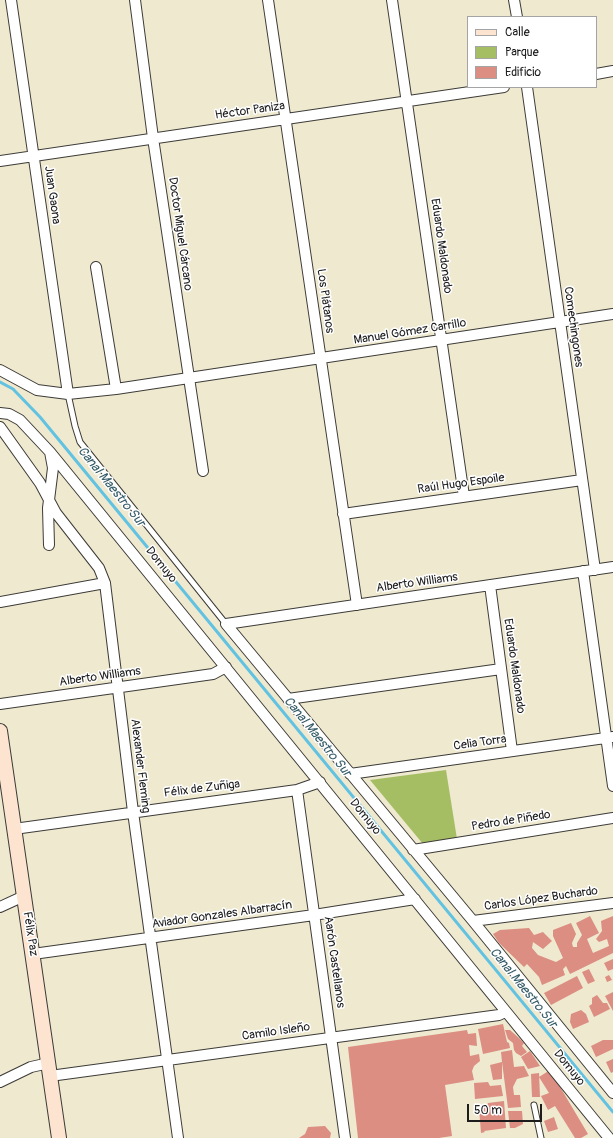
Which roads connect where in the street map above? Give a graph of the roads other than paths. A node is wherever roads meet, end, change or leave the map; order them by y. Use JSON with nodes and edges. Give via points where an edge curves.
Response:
{"nodes":[{"id":1,"x":11,"y":0,"type":"edge"},
{"id":2,"x":135,"y":0,"type":"edge"},
{"id":3,"x":268,"y":0,"type":"edge"},
{"id":4,"x":392,"y":0,"type":"edge"},
{"id":5,"x":514,"y":0,"type":"edge"},
{"id":6,"x":517,"y":16,"type":"edge"},
{"id":7,"x":613,"y":71,"type":"edge"},
{"id":8,"x":597,"y":74,"type":"edge"},
{"id":9,"x":497,"y":88,"type":"edge"},
{"id":10,"x":527,"y":88,"type":"edge"},
{"id":11,"x":407,"y":101,"type":"junction"},
{"id":12,"x":284,"y":119,"type":"junction"},
{"id":13,"x":153,"y":138,"type":"junction"},
{"id":14,"x":34,"y":156,"type":"junction"},
{"id":15,"x":0,"y":161,"type":"edge"},
{"id":16,"x":96,"y":267,"type":"dead end"},
{"id":17,"x":613,"y":314,"type":"edge"},
{"id":18,"x":560,"y":322,"type":"junction"},
{"id":19,"x":442,"y":340,"type":"junction"},
{"id":20,"x":320,"y":358,"type":"junction"},
{"id":21,"x":0,"y":370,"type":"edge"},
{"id":22,"x":188,"y":378,"type":"junction"},
{"id":23,"x":116,"y":389,"type":"junction"},
{"id":24,"x":68,"y":394,"type":"junction"},
{"id":25,"x":0,"y":413,"type":"edge"},
{"id":26,"x":0,"y":427,"type":"edge"},
{"id":27,"x":50,"y":452,"type":"junction"},
{"id":28,"x":203,"y":471,"type":"dead end"},
{"id":29,"x":582,"y":480,"type":"junction"},
{"id":30,"x":464,"y":496,"type":"junction"},
{"id":31,"x":49,"y":500,"type":"junction"},
{"id":32,"x":343,"y":514,"type":"junction"},
{"id":33,"x":49,"y":546,"type":"dead end"},
{"id":34,"x":613,"y":567,"type":"edge"},
{"id":35,"x":595,"y":570,"type":"junction"},
{"id":36,"x":583,"y":571,"type":"junction"},
{"id":37,"x":105,"y":583,"type":"junction"},
{"id":38,"x":490,"y":585,"type":"junction"},
{"id":39,"x":0,"y":602,"type":"edge"},
{"id":40,"x":357,"y":605,"type":"junction"},
{"id":41,"x":226,"y":624,"type":"junction"},
{"id":42,"x":226,"y":667,"type":"junction"},
{"id":43,"x":501,"y":669,"type":"junction"},
{"id":44,"x":117,"y":688,"type":"junction"},
{"id":45,"x":288,"y":699,"type":"junction"},
{"id":46,"x":0,"y":704,"type":"edge"},
{"id":47,"x":0,"y":731,"type":"edge"},
{"id":48,"x":0,"y":734,"type":"edge"},
{"id":49,"x":610,"y":737,"type":"edge"},
{"id":50,"x":512,"y":751,"type":"junction"},
{"id":51,"x":350,"y":774,"type":"junction"},
{"id":52,"x":320,"y":782,"type":"junction"},
{"id":53,"x":613,"y":786,"type":"edge"},
{"id":54,"x":297,"y":790,"type":"junction"},
{"id":55,"x":133,"y":812,"type":"junction"},
{"id":56,"x":613,"y":818,"type":"edge"},
{"id":57,"x":14,"y":829,"type":"junction"},
{"id":58,"x":413,"y":850,"type":"junction"},
{"id":59,"x":24,"y":896,"type":"junction"},
{"id":60,"x":415,"y":899,"type":"junction"},
{"id":61,"x":613,"y":903,"type":"edge"},
{"id":62,"x":0,"y":907,"type":"edge"},
{"id":63,"x":314,"y":915,"type":"junction"},
{"id":64,"x":473,"y":921,"type":"junction"},
{"id":65,"x":150,"y":938,"type":"junction"},
{"id":66,"x":33,"y":954,"type":"junction"},
{"id":67,"x":505,"y":1012,"type":"junction"},
{"id":68,"x":331,"y":1037,"type":"junction"},
{"id":69,"x":168,"y":1060,"type":"junction"},
{"id":70,"x":50,"y":1069,"type":"junction"},
{"id":71,"x":0,"y":1082,"type":"edge"},
{"id":72,"x":613,"y":1093,"type":"edge"},
{"id":73,"x":534,"y":1105,"type":"dead end"},
{"id":74,"x":59,"y":1138,"type":"edge"},
{"id":75,"x":178,"y":1138,"type":"edge"},
{"id":76,"x":345,"y":1138,"type":"edge"},
{"id":77,"x":541,"y":1138,"type":"edge"},
{"id":78,"x":609,"y":1138,"type":"edge"}],
"edges":[{"from":1,"to":14,"type":"street","name":"Juan Gaona"},
{"from":2,"to":13,"type":"street","name":"Doctor Miguel Cárcano"},
{"from":3,"to":12,"type":"street","name":"Los Plátanos"},
{"from":4,"to":11,"type":"street","name":"Eduardo Maldonado"},
{"from":5,"to":6,"type":"street"},
{"from":7,"to":8,"type":"street"},
{"from":9,"to":11,"type":"street","name":"Héctor Paniza"},
{"from":10,"to":18,"type":"street","name":"Comechingones"},
{"from":11,"to":12,"type":"street","name":"Héctor Paniza"},
{"from":11,"to":19,"type":"street","name":"Eduardo Maldonado"},
{"from":12,"to":13,"type":"street","name":"Héctor Paniza"},
{"from":12,"to":20,"type":"street","name":"Los Plátanos"},
{"from":13,"to":14,"type":"street","name":"Héctor Paniza"},
{"from":13,"to":22,"type":"street","name":"Doctor Miguel Cárcano"},
{"from":14,"to":15,"type":"street","name":"Héctor Paniza"},
{"from":14,"to":24,"type":"street","name":"Juan Gaona"},
{"from":16,"to":23,"type":"street"},
{"from":17,"to":18,"type":"street","name":"Manuel Gómez Carrillo"},
{"from":18,"to":19,"type":"street","name":"Manuel Gómez Carrillo"},
{"from":18,"to":29,"type":"street","name":"Comechingones"},
{"from":19,"to":20,"type":"street","name":"Manuel Gómez Carrillo"},
{"from":19,"to":30,"type":"street","name":"Eduardo Maldonado"},
{"from":20,"to":22,"type":"street","name":"Manuel Gómez Carrillo"},
{"from":20,"to":32,"type":"street","name":"Los Plátanos"},
{"from":21,"to":24,"type":"street","name":"Manuel Gómez Carrillo","via":[[37,390]]},
{"from":22,"to":23,"type":"street","name":"Manuel Gómez Carrillo"},
{"from":22,"to":28,"type":"street","name":"Doctor Miguel Cárcano"},
{"from":23,"to":24,"type":"street","name":"Manuel Gómez Carrillo"},
{"from":24,"to":41,"type":"lane","via":[[80,442]]},
{"from":25,"to":27,"type":"street","name":"Domuyo","via":[[9,414],[20,420]]},
{"from":26,"to":31,"type":"street","name":"Alexander Fleming","via":[[40,483]]},
{"from":27,"to":31,"type":"street","via":[[53,468]]},
{"from":27,"to":42,"type":"street","name":"Domuyo"},
{"from":29,"to":30,"type":"street","name":"Raúl Hugo Espoile"},
{"from":29,"to":35,"type":"street","name":"Comechingones"},
{"from":30,"to":32,"type":"street","name":"Raúl Hugo Espoile"},
{"from":31,"to":33,"type":"street"},
{"from":31,"to":37,"type":"street","name":"Alexander Fleming","via":[[56,513],[99,568]]},
{"from":32,"to":40,"type":"street","name":"Los Plátanos"},
{"from":34,"to":35,"type":"street","name":"Alberto Williams"},
{"from":35,"to":36,"type":"street","name":"Alberto Williams"},
{"from":36,"to":38,"type":"street","name":"Alberto Williams"},
{"from":36,"to":49,"type":"street"},
{"from":37,"to":39,"type":"street"},
{"from":37,"to":44,"type":"street","name":"Alexander Fleming"},
{"from":38,"to":40,"type":"street","name":"Alberto Williams"},
{"from":38,"to":43,"type":"street","name":"Eduardo Maldonado"},
{"from":40,"to":41,"type":"street","name":"Alberto Williams"},
{"from":41,"to":45,"type":"street","name":"Domuyo"},
{"from":42,"to":44,"type":"street","name":"Alberto Williams","via":[[214,674]]},
{"from":42,"to":52,"type":"street","name":"Domuyo"},
{"from":43,"to":45,"type":"street"},
{"from":43,"to":50,"type":"street","name":"Eduardo Maldonado"},
{"from":44,"to":46,"type":"street","name":"Alberto Williams"},
{"from":44,"to":55,"type":"street","name":"Alexander Fleming"},
{"from":45,"to":51,"type":"street","name":"Domuyo"},
{"from":47,"to":48,"type":"main road","name":"Félix Paz"},
{"from":48,"to":57,"type":"main road","name":"Félix Paz"},
{"from":49,"to":50,"type":"street","name":"Celia Torra"},
{"from":49,"to":53,"type":"street"},
{"from":50,"to":51,"type":"street","name":"Celia Torra"},
{"from":51,"to":58,"type":"street","name":"Domuyo"},
{"from":52,"to":54,"type":"street","name":"Félix de Zuñiga"},
{"from":52,"to":60,"type":"street","name":"Domuyo"},
{"from":54,"to":55,"type":"street","name":"Félix de Zuñiga"},
{"from":54,"to":63,"type":"street","name":"Aarón Castellanos"},
{"from":55,"to":57,"type":"street","name":"Félix de Zuñiga"},
{"from":55,"to":65,"type":"street","name":"Alexander Fleming"},
{"from":56,"to":58,"type":"street","name":"Pedro de Piñedo"},
{"from":57,"to":59,"type":"main road","name":"Félix Paz"},
{"from":58,"to":64,"type":"street","name":"Domuyo"},
{"from":59,"to":62,"type":"street"},
{"from":59,"to":66,"type":"main road","name":"Félix Paz"},
{"from":60,"to":63,"type":"street","name":"Aviador Gonzales Albarracín"},
{"from":60,"to":67,"type":"street","name":"Domuyo"},
{"from":61,"to":64,"type":"street","name":"Carlos López Buchardo"},
{"from":63,"to":65,"type":"street","name":"Aviador Gonzales Albarracín"},
{"from":63,"to":68,"type":"street","name":"Aarón Castellanos"},
{"from":64,"to":72,"type":"street","name":"Domuyo"},
{"from":65,"to":66,"type":"street","name":"Aviador Gonzales Albarracín"},
{"from":65,"to":69,"type":"street","name":"Alexander Fleming"},
{"from":66,"to":70,"type":"main road","name":"Félix Paz"},
{"from":67,"to":68,"type":"street","name":"Camilo Isleño","via":[[499,1016]]},
{"from":67,"to":78,"type":"street","name":"Domuyo"},
{"from":68,"to":69,"type":"street","name":"Camilo Isleño"},
{"from":68,"to":76,"type":"street","name":"Aarón Castellanos"},
{"from":69,"to":70,"type":"street","name":"Camilo Isleño"},
{"from":69,"to":75,"type":"street","name":"Alexander Fleming"},
{"from":70,"to":71,"type":"street","name":"Camilo Isleño","via":[[31,1067]]},
{"from":70,"to":74,"type":"main road","name":"Félix Paz"},
{"from":73,"to":77,"type":"lane"}]}
